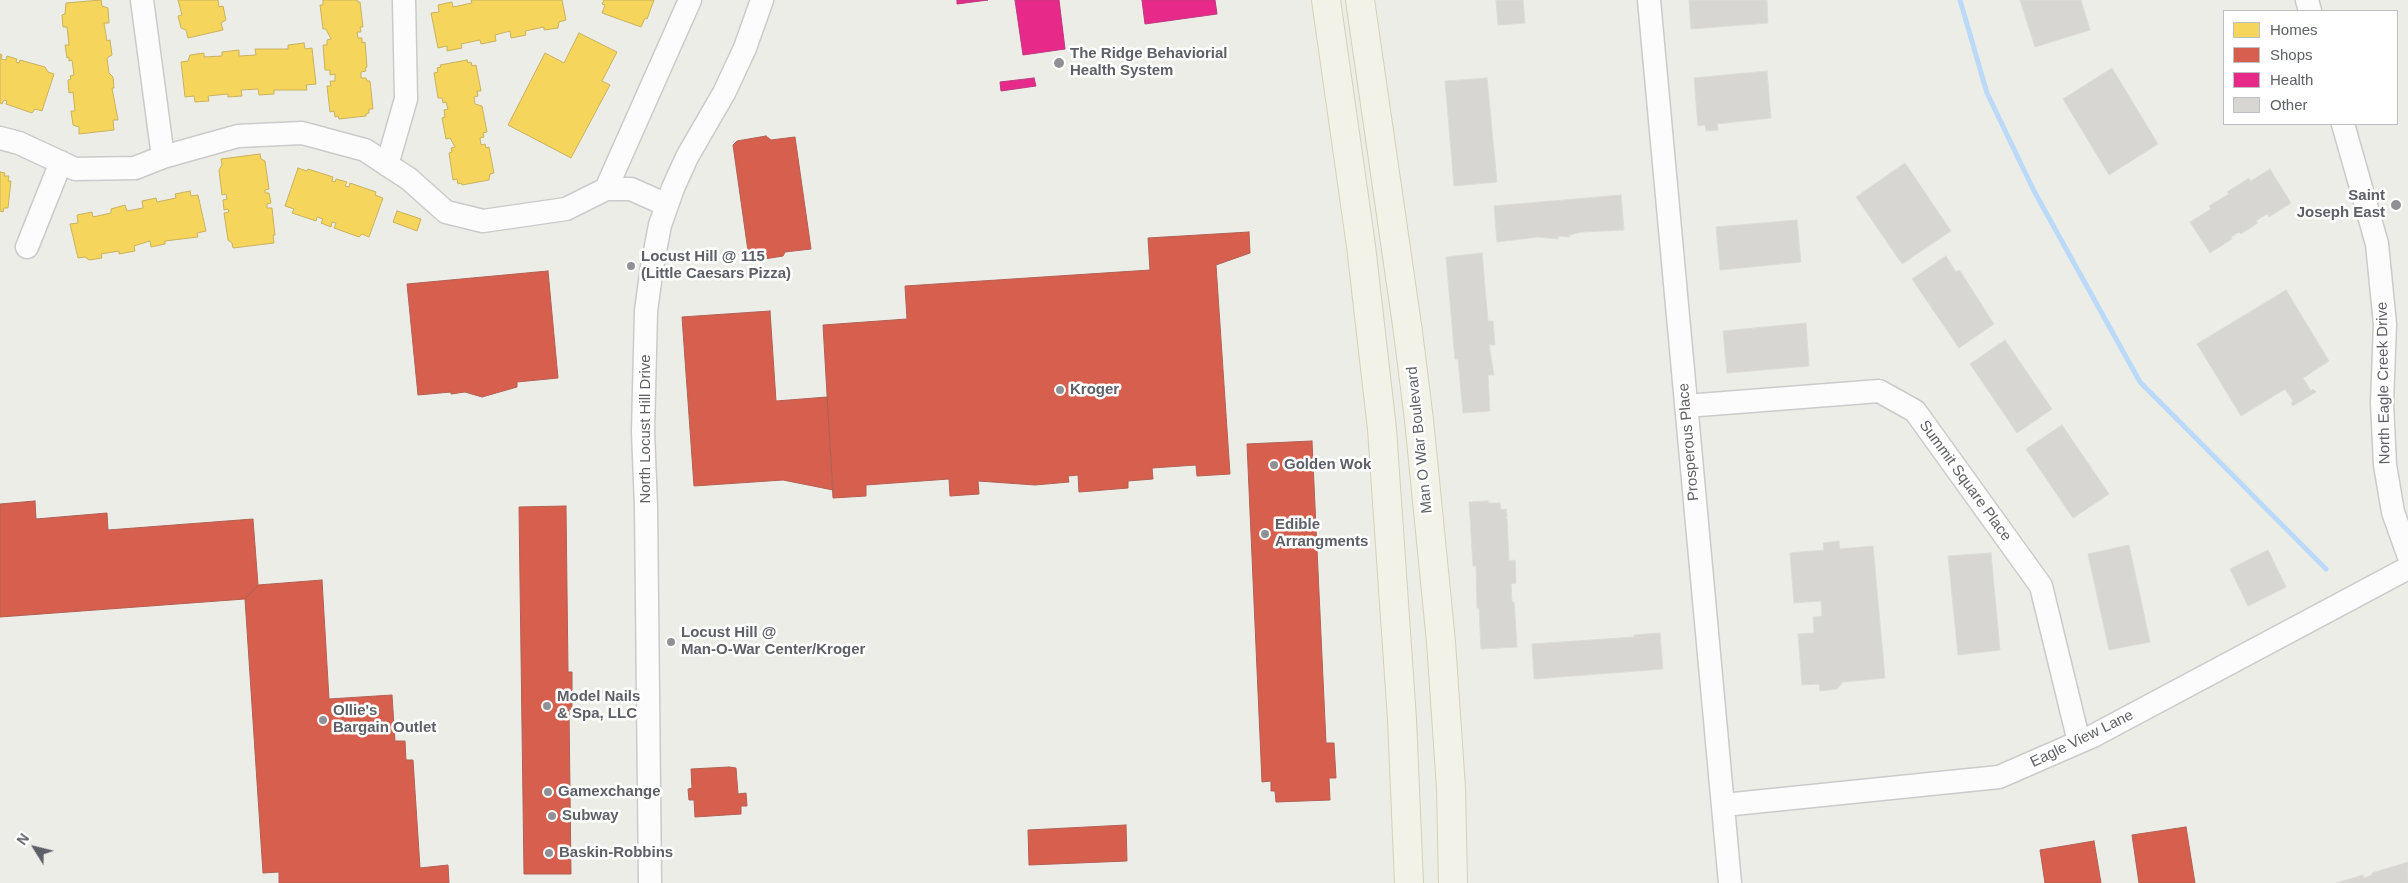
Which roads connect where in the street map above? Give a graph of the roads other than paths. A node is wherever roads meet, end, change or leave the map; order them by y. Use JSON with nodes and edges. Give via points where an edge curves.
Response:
{"nodes":[{"id":1,"x":142,"y":0,"type":"edge"},
{"id":2,"x":404,"y":0,"type":"edge"},
{"id":3,"x":690,"y":0,"type":"edge"},
{"id":4,"x":762,"y":0,"type":"edge"},
{"id":5,"x":1326,"y":0,"type":"edge"},
{"id":6,"x":1360,"y":0,"type":"edge"},
{"id":7,"x":1650,"y":0,"type":"edge"},
{"id":8,"x":2343,"y":125,"type":"edge"},
{"id":9,"x":0,"y":138,"type":"edge"},
{"id":10,"x":162,"y":157,"type":"junction"},
{"id":11,"x":62,"y":162,"type":"junction"},
{"id":12,"x":387,"y":164,"type":"junction"},
{"id":13,"x":606,"y":189,"type":"junction"},
{"id":14,"x":667,"y":205,"type":"junction"},
{"id":15,"x":28,"y":247,"type":"dead end"},
{"id":16,"x":1686,"y":406,"type":"junction"},
{"id":17,"x":2408,"y":554,"type":"edge"},
{"id":18,"x":2408,"y":568,"type":"edge"},
{"id":19,"x":2079,"y":742,"type":"junction"},
{"id":20,"x":1724,"y":805,"type":"junction"},
{"id":21,"x":650,"y":883,"type":"edge"},
{"id":22,"x":1408,"y":883,"type":"edge"},
{"id":23,"x":1453,"y":883,"type":"edge"},
{"id":24,"x":1730,"y":883,"type":"edge"}],
"edges":[{"from":1,"to":10,"type":"street"},
{"from":2,"to":12,"type":"street","via":[[406,99]]},
{"from":3,"to":13,"type":"street"},
{"from":4,"to":14,"type":"street","name":"North Locust Hill Drive","via":[[745,48],[687,158]]},
{"from":5,"to":22,"type":"main road","via":[[1360,236],[1382,429],[1402,719]]},
{"from":6,"to":23,"type":"main road","name":"Man O War Boulevard","via":[[1419,420],[1441,642],[1451,788]]},
{"from":7,"to":16,"type":"street","name":"Prosperous Place"},
{"from":8,"to":17,"type":"street","name":"North Eagle Creek Drive","via":[[2377,244],[2385,324],[2382,403],[2385,466],[2393,512]]},
{"from":9,"to":11,"type":"street"},
{"from":10,"to":11,"type":"street","via":[[135,168],[75,169]]},
{"from":10,"to":12,"type":"street","via":[[238,136],[302,133],[365,150]]},
{"from":11,"to":15,"type":"street"},
{"from":12,"to":13,"type":"street","via":[[446,212],[483,222],[566,209]]},
{"from":13,"to":14,"type":"street","via":[[631,189]]},
{"from":14,"to":21,"type":"street","name":"North Locust Hill Drive","via":[[660,225],[646,311],[643,431]]},
{"from":16,"to":19,"type":"street","name":"Summit Square Place","via":[[1879,391],[1914,411],[2041,586]]},
{"from":16,"to":20,"type":"street","name":"Prosperous Place"},
{"from":18,"to":19,"type":"street","name":"Eagle View Lane"},
{"from":19,"to":20,"type":"street","name":"Eagle View Lane","via":[[1999,777]]},
{"from":20,"to":24,"type":"street","name":"Prosperous Place"}]}
